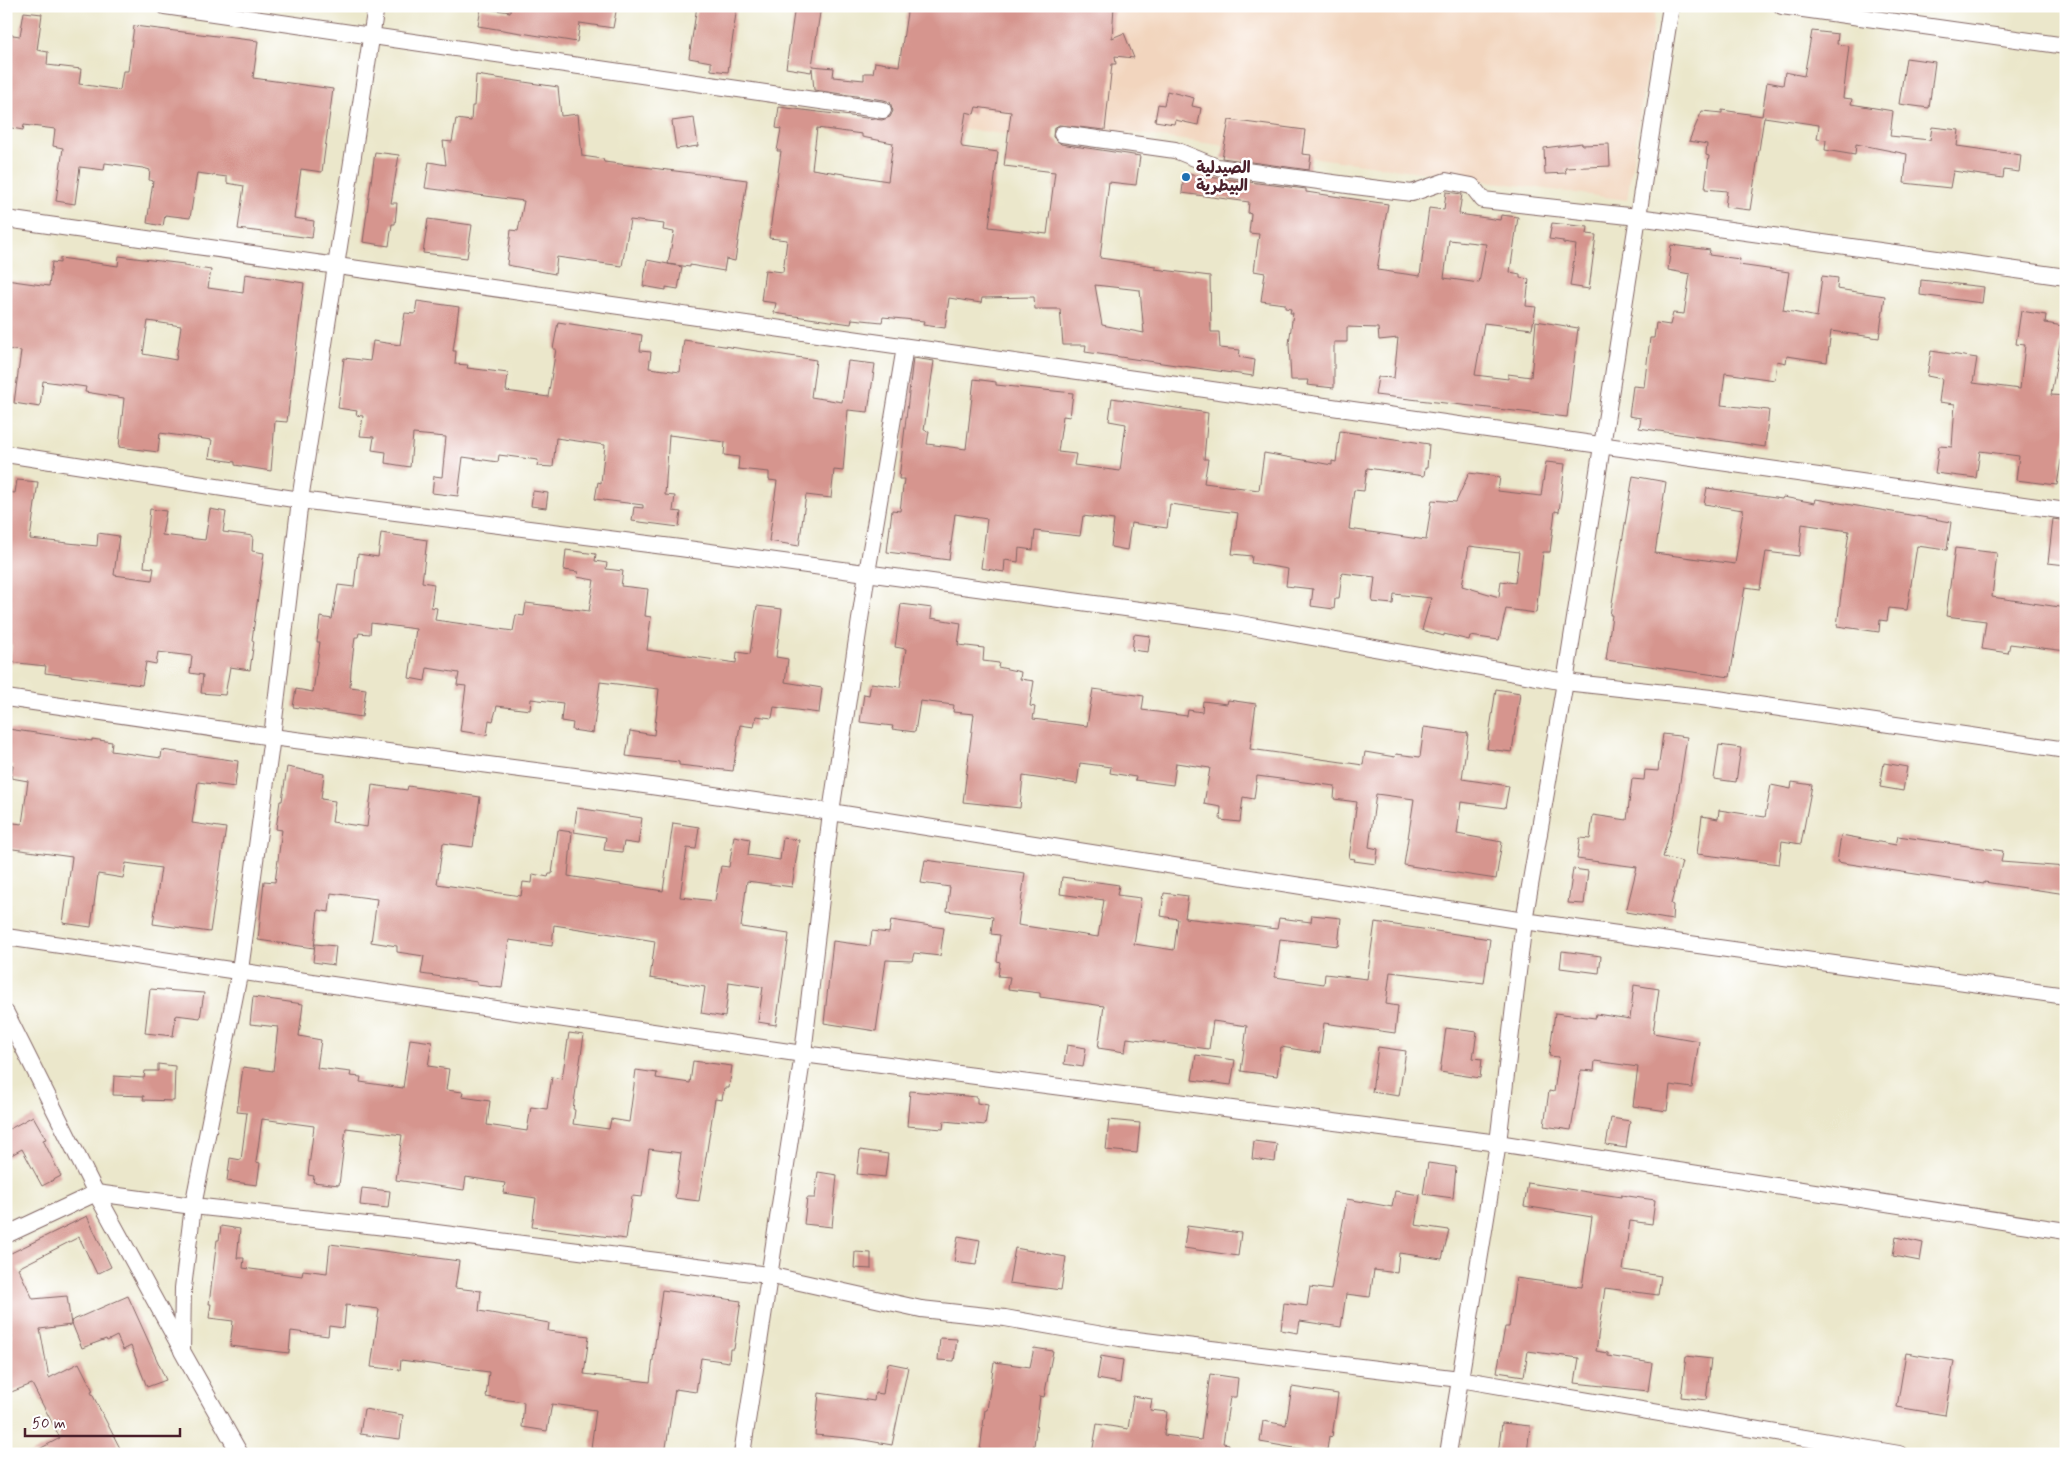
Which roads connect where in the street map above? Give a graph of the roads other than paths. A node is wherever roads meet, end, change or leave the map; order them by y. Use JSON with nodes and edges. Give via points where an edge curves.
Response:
{"nodes":[{"id":1,"x":165,"y":6,"type":"edge"},
{"id":2,"x":376,"y":6,"type":"edge"},
{"id":3,"x":1671,"y":6,"type":"edge"},
{"id":4,"x":1782,"y":6,"type":"edge"},
{"id":5,"x":372,"y":36,"type":"junction"},
{"id":6,"x":2066,"y":46,"type":"edge"},
{"id":7,"x":883,"y":110,"type":"dead end"},
{"id":8,"x":1062,"y":134,"type":"dead end"},
{"id":9,"x":1638,"y":217,"type":"junction"},
{"id":10,"x":6,"y":220,"type":"edge"},
{"id":11,"x":335,"y":265,"type":"junction"},
{"id":12,"x":2066,"y":277,"type":"edge"},
{"id":13,"x":905,"y":347,"type":"junction"},
{"id":14,"x":1602,"y":447,"type":"junction"},
{"id":15,"x":6,"y":454,"type":"edge"},
{"id":16,"x":300,"y":500,"type":"junction"},
{"id":17,"x":2066,"y":512,"type":"edge"},
{"id":18,"x":868,"y":573,"type":"junction"},
{"id":19,"x":1565,"y":682,"type":"junction"},
{"id":20,"x":6,"y":698,"type":"edge"},
{"id":21,"x":272,"y":737,"type":"junction"},
{"id":22,"x":2066,"y":750,"type":"edge"},
{"id":23,"x":831,"y":812,"type":"junction"},
{"id":24,"x":1524,"y":921,"type":"junction"},
{"id":25,"x":6,"y":937,"type":"edge"},
{"id":26,"x":240,"y":970,"type":"junction"},
{"id":27,"x":2066,"y":996,"type":"edge"},
{"id":28,"x":6,"y":1013,"type":"edge"},
{"id":29,"x":803,"y":1054,"type":"junction"},
{"id":30,"x":1498,"y":1143,"type":"junction"},
{"id":31,"x":96,"y":1193,"type":"junction"},
{"id":32,"x":193,"y":1206,"type":"junction"},
{"id":33,"x":2066,"y":1231,"type":"edge"},
{"id":34,"x":6,"y":1235,"type":"edge"},
{"id":35,"x":768,"y":1275,"type":"junction"},
{"id":36,"x":182,"y":1351,"type":"junction"},
{"id":37,"x":1460,"y":1379,"type":"junction"},
{"id":38,"x":240,"y":1454,"type":"edge"},
{"id":39,"x":742,"y":1454,"type":"edge"},
{"id":40,"x":1448,"y":1454,"type":"edge"},
{"id":41,"x":1899,"y":1454,"type":"edge"}],
"edges":[{"from":1,"to":5,"type":"street"},
{"from":2,"to":5,"type":"street"},
{"from":3,"to":9,"type":"street"},
{"from":4,"to":6,"type":"street"},
{"from":5,"to":7,"type":"street"},
{"from":5,"to":11,"type":"street"},
{"from":8,"to":9,"type":"street","via":[[1175,150],[1217,167],[1412,193],[1446,181],[1472,186],[1483,200]]},
{"from":9,"to":12,"type":"street"},
{"from":9,"to":14,"type":"street"},
{"from":10,"to":11,"type":"street"},
{"from":11,"to":13,"type":"street"},
{"from":11,"to":16,"type":"street"},
{"from":13,"to":14,"type":"street"},
{"from":13,"to":18,"type":"street"},
{"from":14,"to":17,"type":"street"},
{"from":14,"to":19,"type":"street"},
{"from":15,"to":16,"type":"street"},
{"from":16,"to":18,"type":"street"},
{"from":16,"to":21,"type":"street"},
{"from":18,"to":19,"type":"street","via":[[1229,622]]},
{"from":18,"to":23,"type":"street"},
{"from":19,"to":22,"type":"street","via":[[1711,698]]},
{"from":19,"to":24,"type":"street"},
{"from":20,"to":21,"type":"street"},
{"from":21,"to":23,"type":"street"},
{"from":21,"to":26,"type":"street"},
{"from":23,"to":24,"type":"street"},
{"from":23,"to":29,"type":"street"},
{"from":24,"to":27,"type":"street"},
{"from":24,"to":30,"type":"street"},
{"from":25,"to":26,"type":"street"},
{"from":26,"to":29,"type":"street"},
{"from":26,"to":32,"type":"street"},
{"from":28,"to":31,"type":"street"},
{"from":29,"to":30,"type":"street"},
{"from":29,"to":35,"type":"street"},
{"from":30,"to":33,"type":"street"},
{"from":30,"to":37,"type":"street"},
{"from":31,"to":32,"type":"street"},
{"from":31,"to":34,"type":"street"},
{"from":31,"to":36,"type":"street"},
{"from":32,"to":35,"type":"street"},
{"from":32,"to":36,"type":"street","via":[[184,1288]]},
{"from":35,"to":37,"type":"street","via":[[921,1309],[1005,1318],[1120,1338]]},
{"from":35,"to":39,"type":"street"},
{"from":36,"to":38,"type":"street"},
{"from":37,"to":40,"type":"street"},
{"from":37,"to":41,"type":"street"}]}
